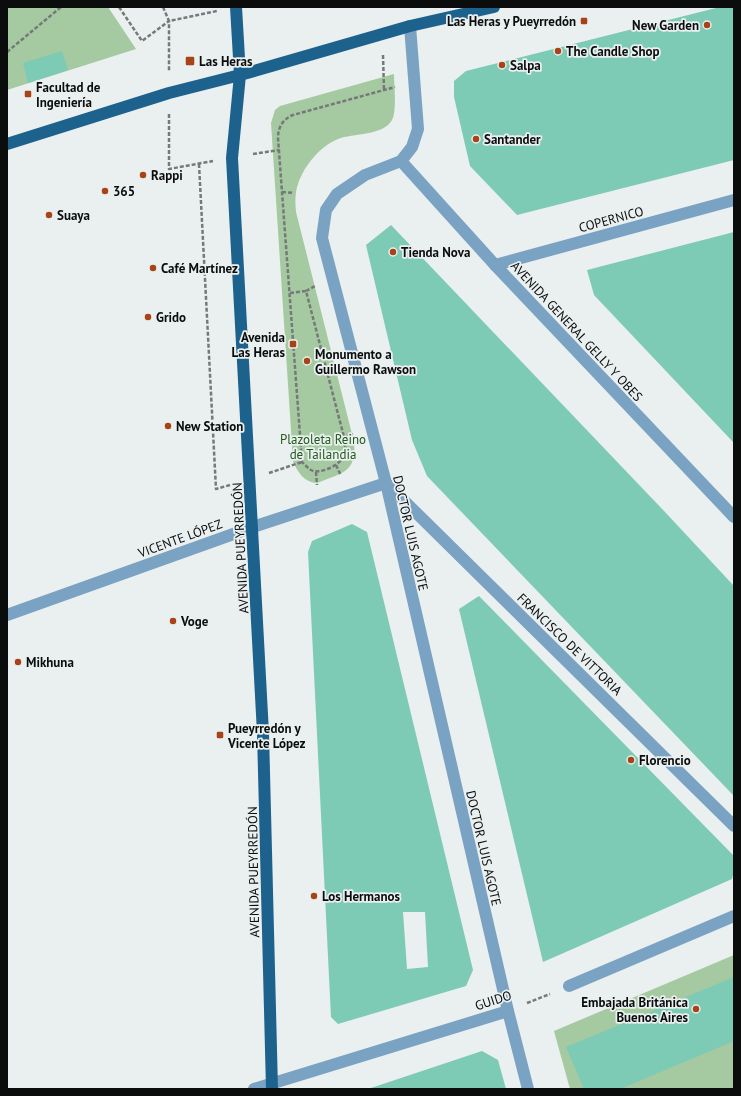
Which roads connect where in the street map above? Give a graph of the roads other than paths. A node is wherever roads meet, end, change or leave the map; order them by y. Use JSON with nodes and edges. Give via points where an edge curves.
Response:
{"nodes":[{"id":1,"x":236,"y":7,"type":"edge"},
{"id":2,"x":494,"y":7,"type":"edge"},
{"id":3,"x":410,"y":26,"type":"junction"},
{"id":4,"x":240,"y":75,"type":"junction"},
{"id":5,"x":7,"y":144,"type":"edge"},
{"id":6,"x":401,"y":161,"type":"junction"},
{"id":7,"x":734,"y":200,"type":"edge"},
{"id":8,"x":495,"y":265,"type":"junction"},
{"id":9,"x":386,"y":483,"type":"junction"},
{"id":10,"x":734,"y":517,"type":"edge"},
{"id":11,"x":253,"y":527,"type":"junction"},
{"id":12,"x":7,"y":615,"type":"edge"},
{"id":13,"x":734,"y":826,"type":"edge"},
{"id":14,"x":734,"y":916,"type":"edge"},
{"id":15,"x":569,"y":986,"type":"road end"},
{"id":16,"x":508,"y":1010,"type":"junction"},
{"id":17,"x":272,"y":1086,"type":"edge"},
{"id":18,"x":254,"y":1089,"type":"edge"},
{"id":19,"x":528,"y":1089,"type":"edge"}],
"edges":[{"from":1,"to":4,"type":"main road","name":"AVENIDA PUEYRREDÓN"},
{"from":2,"to":3,"type":"main road"},
{"from":3,"to":4,"type":"main road"},
{"from":3,"to":6,"type":"street","via":[[418,129],[412,147]]},
{"from":4,"to":5,"type":"main road","via":[[169,93]]},
{"from":4,"to":11,"type":"main road","name":"AVENIDA PUEYRREDÓN","via":[[232,158]]},
{"from":6,"to":8,"type":"street","name":"AVENIDA GENERAL GELLY Y OBES"},
{"from":6,"to":9,"type":"street","name":"DOCTOR LUIS AGOTE","via":[[365,175],[337,194],[326,210],[322,238]]},
{"from":7,"to":8,"type":"street","name":"COPERNICO"},
{"from":8,"to":10,"type":"street","name":"AVENIDA GENERAL GELLY Y OBES"},
{"from":9,"to":11,"type":"street","name":"VICENTE LÓPEZ"},
{"from":9,"to":13,"type":"street","name":"FRANCISCO DE VITTORIA"},
{"from":9,"to":16,"type":"street","name":"DOCTOR LUIS AGOTE"},
{"from":11,"to":12,"type":"street","name":"VICENTE LÓPEZ"},
{"from":11,"to":17,"type":"main road","name":"AVENIDA PUEYRREDÓN","via":[[264,733]]},
{"from":14,"to":15,"type":"street"},
{"from":16,"to":17,"type":"street","name":"GUIDO"},
{"from":16,"to":19,"type":"street","name":"DOCTOR LUIS AGOTE"},
{"from":17,"to":18,"type":"street","name":"GUIDO"}]}
